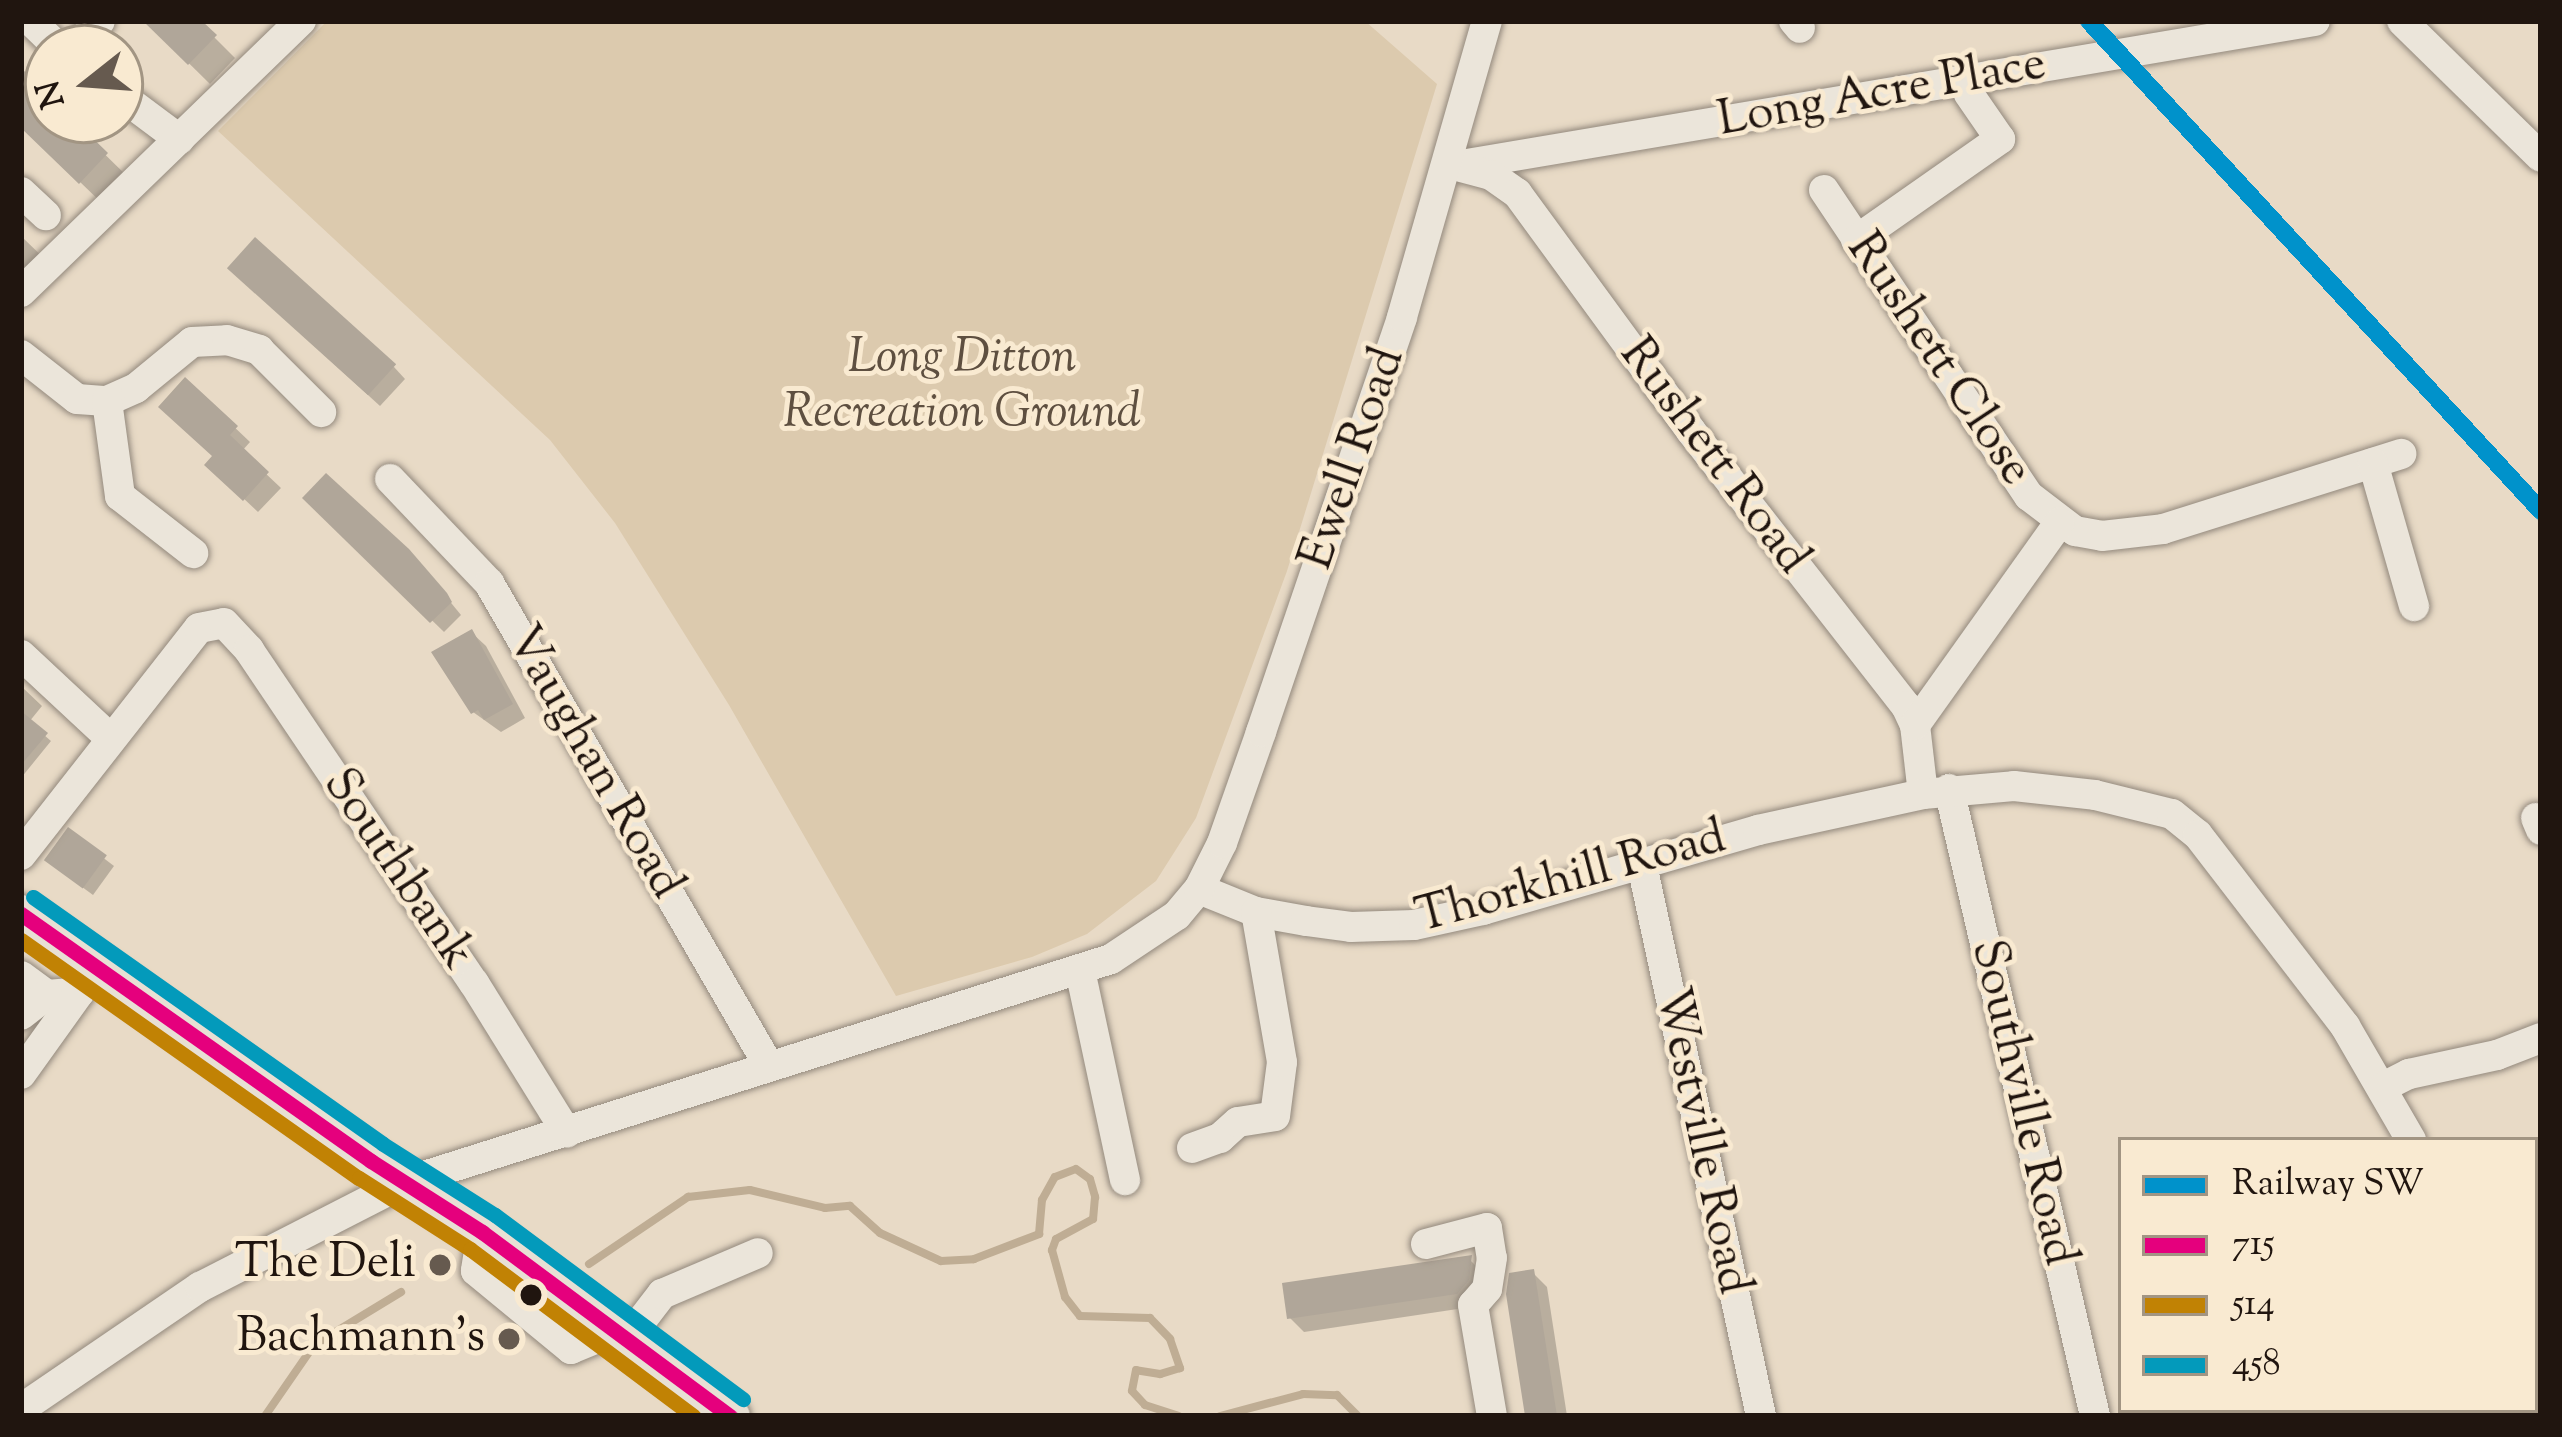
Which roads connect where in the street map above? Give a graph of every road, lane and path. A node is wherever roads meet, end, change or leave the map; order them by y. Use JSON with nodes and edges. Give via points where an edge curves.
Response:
{"nodes":[{"id":1,"x":301,"y":21,"type":"edge"},
{"id":2,"x":1487,"y":21,"type":"edge"},
{"id":3,"x":2314,"y":21,"type":"edge"},
{"id":4,"x":2402,"y":21,"type":"edge"},
{"id":5,"x":1969,"y":94,"type":"dead end"},
{"id":6,"x":144,"y":113,"type":"edge"},
{"id":7,"x":179,"y":140,"type":"junction"},
{"id":8,"x":2541,"y":157,"type":"edge"},
{"id":9,"x":1449,"y":167,"type":"junction"},
{"id":10,"x":1824,"y":190,"type":"dead end"},
{"id":11,"x":21,"y":192,"type":"edge"},
{"id":12,"x":46,"y":215,"type":"dead end"},
{"id":13,"x":1856,"y":240,"type":"junction"},
{"id":14,"x":21,"y":292,"type":"edge"},
{"id":15,"x":21,"y":355,"type":"edge"},
{"id":16,"x":107,"y":401,"type":"junction"},
{"id":17,"x":322,"y":412,"type":"dead end"},
{"id":18,"x":390,"y":479,"type":"dead end"},
{"id":19,"x":2060,"y":522,"type":"junction"},
{"id":20,"x":193,"y":553,"type":"dead end"},
{"id":21,"x":2414,"y":606,"type":"dead end"},
{"id":22,"x":21,"y":656,"type":"edge"},
{"id":23,"x":1915,"y":725,"type":"junction"},
{"id":24,"x":111,"y":739,"type":"junction"},
{"id":25,"x":1936,"y":791,"type":"junction"},
{"id":26,"x":21,"y":856,"type":"edge"},
{"id":27,"x":1642,"y":865,"type":"junction"},
{"id":28,"x":1199,"y":889,"type":"junction"},
{"id":29,"x":1256,"y":912,"type":"junction"},
{"id":30,"x":21,"y":914,"type":"edge"},
{"id":31,"x":21,"y":960,"type":"edge"},
{"id":32,"x":1080,"y":970,"type":"junction"},
{"id":33,"x":44,"y":995,"type":"edge"},
{"id":34,"x":2541,"y":1037,"type":"edge"},
{"id":35,"x":769,"y":1066,"type":"junction"},
{"id":36,"x":21,"y":1074,"type":"edge"},
{"id":37,"x":2383,"y":1088,"type":"junction"},
{"id":38,"x":567,"y":1133,"type":"junction"},
{"id":39,"x":2409,"y":1137,"type":"edge"},
{"id":40,"x":1192,"y":1148,"type":"dead end"},
{"id":41,"x":1125,"y":1180,"type":"dead end"},
{"id":42,"x":405,"y":1182,"type":"junction"},
{"id":43,"x":1426,"y":1244,"type":"dead end"},
{"id":44,"x":758,"y":1252,"type":"dead end"},
{"id":45,"x":618,"y":1337,"type":"junction"},
{"id":46,"x":21,"y":1409,"type":"edge"},
{"id":47,"x":714,"y":1412,"type":"edge"},
{"id":48,"x":1492,"y":1416,"type":"edge"},
{"id":49,"x":1761,"y":1416,"type":"edge"},
{"id":50,"x":2095,"y":1416,"type":"edge"}],
"edges":[{"from":1,"to":7,"type":"street"},
{"from":2,"to":9,"type":"street","name":"Ewell Road"},
{"from":3,"to":9,"type":"street","name":"Long Acre Place"},
{"from":4,"to":8,"type":"street"},
{"from":5,"to":13,"type":"street","via":[[2000,139]]},
{"from":6,"to":7,"type":"street"},
{"from":7,"to":14,"type":"street"},
{"from":9,"to":23,"type":"street","name":"Rushett Road","via":[[1471,167],[1517,193]]},
{"from":9,"to":28,"type":"street","name":"Ewell Road","via":[[1269,710]]},
{"from":10,"to":13,"type":"street","name":"Rushett Close"},
{"from":11,"to":12,"type":"street"},
{"from":13,"to":19,"type":"street","name":"Rushett Close","via":[[2029,496]]},
{"from":15,"to":16,"type":"street","via":[[77,399]]},
{"from":16,"to":17,"type":"street","via":[[192,342],[227,340],[259,350]]},
{"from":16,"to":20,"type":"street","via":[[120,496]]},
{"from":18,"to":35,"type":"street","name":"Vaughan Road","via":[[489,583]]},
{"from":19,"to":21,"type":"street","name":"Rushett Close","via":[[2102,536],[2163,530],[2387,459]]},
{"from":19,"to":23,"type":"street","name":"Rushett Close"},
{"from":22,"to":24,"type":"street"},
{"from":23,"to":25,"type":"street","name":"Rushett Road"},
{"from":24,"to":26,"type":"street"},
{"from":24,"to":38,"type":"street","name":"Southbank","via":[[199,628],[231,628]]},
{"from":25,"to":27,"type":"street","name":"Thorkhill Road"},
{"from":25,"to":37,"type":"street","name":"Thorkhill Road","via":[[2051,788],[2172,814],[2292,952]]},
{"from":25,"to":50,"type":"street","name":"Southville Road"},
{"from":27,"to":29,"type":"street","name":"Thorkhill Road","via":[[1414,925],[1351,927]]},
{"from":27,"to":49,"type":"street","name":"Westville Road"},
{"from":28,"to":29,"type":"street","name":"Thorkhill Road"},
{"from":28,"to":32,"type":"street","via":[[1166,926]]},
{"from":29,"to":40,"type":"street","via":[[1282,1062],[1275,1116],[1238,1122]]},
{"from":30,"to":33,"type":"main road"},
{"from":31,"to":33,"type":"street"},
{"from":32,"to":35,"type":"street"},
{"from":32,"to":41,"type":"street"},
{"from":33,"to":36,"type":"street"},
{"from":33,"to":42,"type":"main road"},
{"from":34,"to":37,"type":"street"},
{"from":35,"to":38,"type":"street"},
{"from":37,"to":39,"type":"street","name":"Thorkhill Road"},
{"from":38,"to":42,"type":"street"},
{"from":42,"to":45,"type":"main road"},
{"from":42,"to":46,"type":"street","via":[[200,1287]]},
{"from":43,"to":48,"type":"street","via":[[1487,1228],[1492,1258],[1486,1289],[1473,1305]]},
{"from":44,"to":45,"type":"street","via":[[662,1294]]},
{"from":45,"to":47,"type":"main road"}]}
